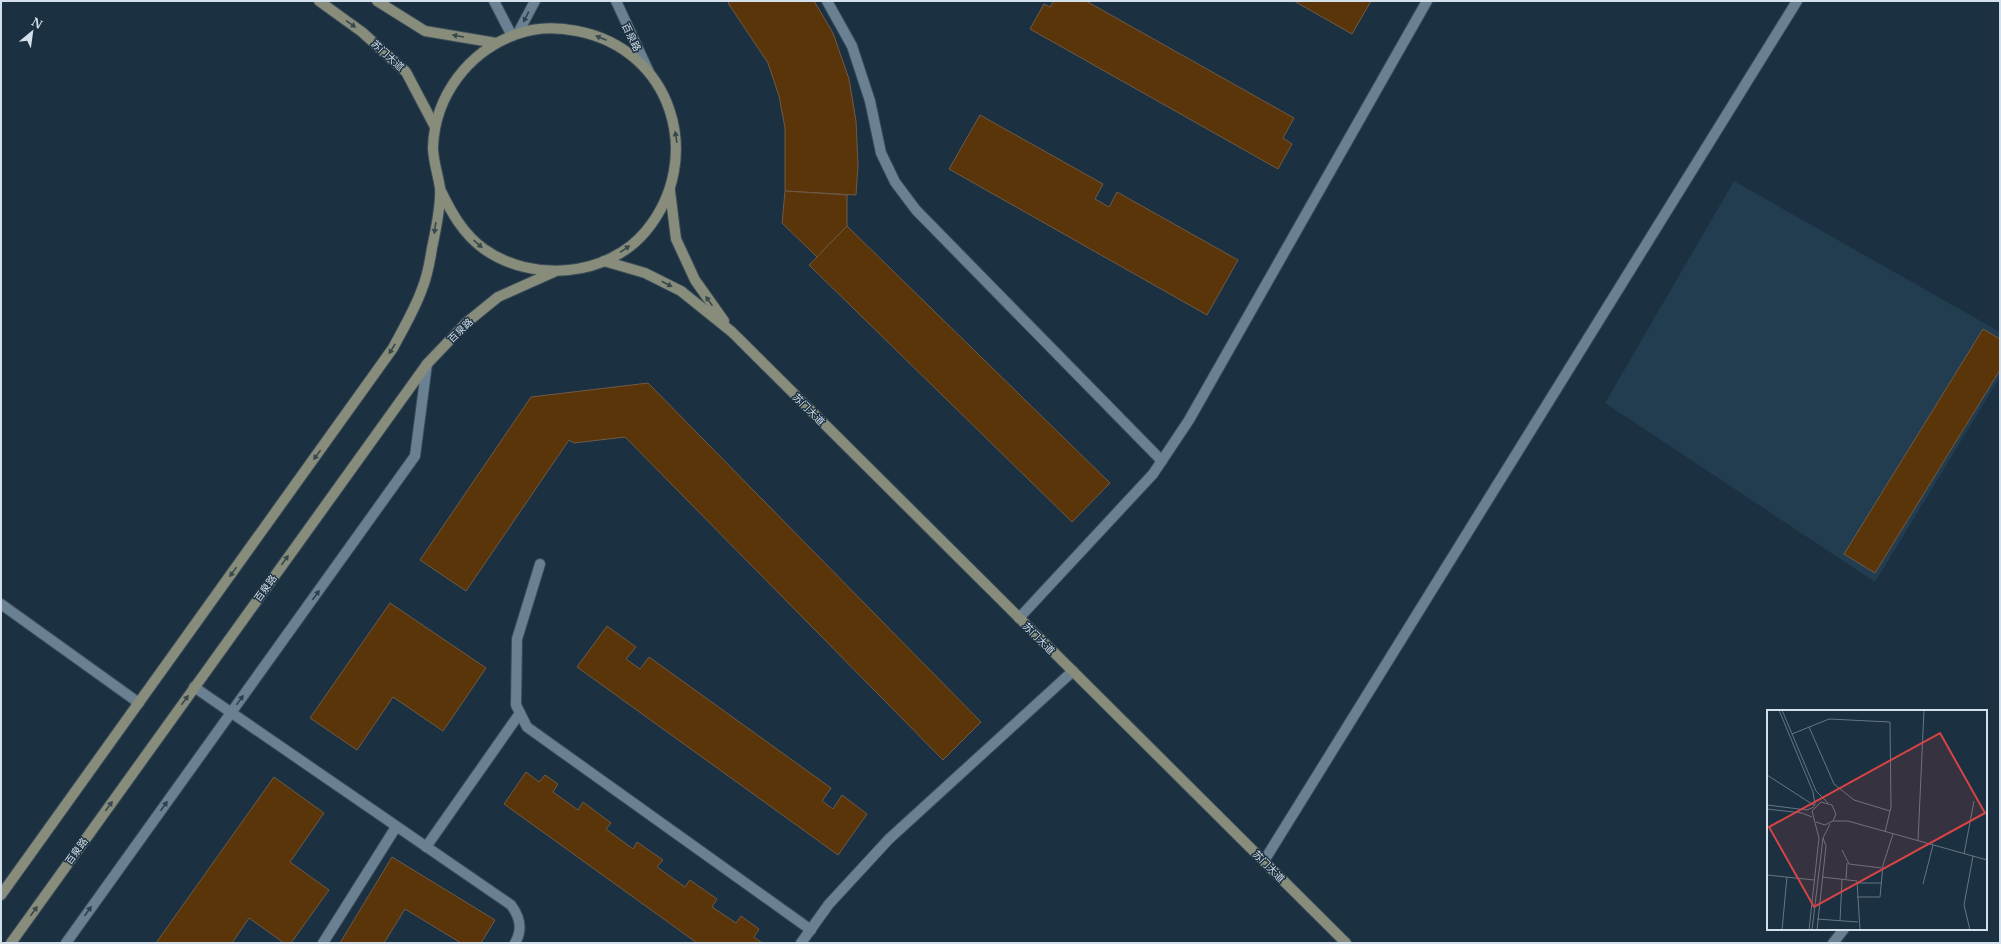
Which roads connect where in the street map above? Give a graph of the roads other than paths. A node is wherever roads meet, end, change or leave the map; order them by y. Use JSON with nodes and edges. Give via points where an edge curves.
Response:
{"nodes":[{"id":1,"x":319,"y":1,"type":"edge"},
{"id":2,"x":377,"y":1,"type":"edge"},
{"id":3,"x":494,"y":1,"type":"edge"},
{"id":4,"x":535,"y":1,"type":"edge"},
{"id":5,"x":616,"y":1,"type":"edge"},
{"id":6,"x":827,"y":1,"type":"edge"},
{"id":7,"x":1427,"y":1,"type":"edge"},
{"id":8,"x":1797,"y":1,"type":"edge"},
{"id":9,"x":515,"y":35,"type":"junction"},
{"id":10,"x":496,"y":43,"type":"junction"},
{"id":11,"x":650,"y":74,"type":"junction"},
{"id":12,"x":435,"y":127,"type":"junction"},
{"id":13,"x":440,"y":190,"type":"junction"},
{"id":14,"x":670,"y":190,"type":"junction"},
{"id":15,"x":604,"y":261,"type":"junction"},
{"id":16,"x":555,"y":272,"type":"junction"},
{"id":17,"x":732,"y":332,"type":"junction"},
{"id":18,"x":426,"y":364,"type":"junction"},
{"id":19,"x":1162,"y":461,"type":"junction"},
{"id":20,"x":540,"y":564,"type":"dead end"},
{"id":21,"x":1,"y":604,"type":"edge"},
{"id":22,"x":1019,"y":618,"type":"junction"},
{"id":23,"x":1073,"y":671,"type":"junction"},
{"id":24,"x":194,"y":687,"type":"junction"},
{"id":25,"x":139,"y":703,"type":"junction"},
{"id":26,"x":231,"y":713,"type":"junction"},
{"id":27,"x":520,"y":713,"type":"junction"},
{"id":28,"x":396,"y":827,"type":"junction"},
{"id":29,"x":426,"y":847,"type":"junction"},
{"id":30,"x":1264,"y":861,"type":"junction"},
{"id":31,"x":1,"y":895,"type":"edge"},
{"id":32,"x":811,"y":930,"type":"junction"},
{"id":33,"x":1843,"y":930,"type":"edge"},
{"id":34,"x":11,"y":943,"type":"edge"},
{"id":35,"x":66,"y":943,"type":"edge"},
{"id":36,"x":323,"y":943,"type":"edge"},
{"id":37,"x":516,"y":943,"type":"edge"},
{"id":38,"x":802,"y":943,"type":"edge"},
{"id":39,"x":1346,"y":943,"type":"edge"},
{"id":40,"x":1833,"y":943,"type":"edge"}],
"edges":[{"from":1,"to":12,"type":"main road","name":"苏门大道","one_way":true,"via":[[362,32],[406,72]]},
{"from":10,"to":2,"type":"main road","one_way":true,"via":[[426,31]]},
{"from":3,"to":9,"type":"street"},
{"from":4,"to":9,"type":"street","one_way":true},
{"from":5,"to":11,"type":"street","name":"百泉路"},
{"from":6,"to":19,"type":"street","via":[[852,46],[870,101],[881,153],[894,182],[916,210]]},
{"from":7,"to":19,"type":"street","via":[[1190,420]]},
{"from":8,"to":30,"type":"street"},
{"from":9,"to":10,"type":"main road"},
{"from":11,"to":9,"type":"main road","one_way":true,"via":[[633,56],[590,33],[542,29]]},
{"from":10,"to":12,"type":"main road","via":[[478,55],[450,87]]},
{"from":14,"to":11,"type":"main road","one_way":true,"via":[[676,166],[677,141],[672,116],[663,94]]},
{"from":12,"to":13,"type":"main road","via":[[433,148]]},
{"from":13,"to":16,"type":"main road","one_way":true,"via":[[462,227],[484,249],[530,269]]},
{"from":13,"to":25,"type":"main road","one_way":true,"via":[[432,249],[422,289],[393,348]]},
{"from":15,"to":14,"type":"main road","one_way":true,"via":[[626,249],[645,233],[660,213]]},
{"from":17,"to":14,"type":"main road","one_way":true,"via":[[695,280],[676,239]]},
{"from":15,"to":16,"type":"main road","via":[[580,269]]},
{"from":15,"to":17,"type":"main road","one_way":true,"via":[[645,273],[681,291]]},
{"from":16,"to":18,"type":"main road","name":"百泉路","via":[[498,297],[466,323]]},
{"from":17,"to":22,"type":"main road","name":"苏门大道"},
{"from":24,"to":18,"type":"main road","name":"百泉路","one_way":true},
{"from":26,"to":18,"type":"street","one_way":true,"via":[[415,456]]},
{"from":19,"to":22,"type":"street"},
{"from":20,"to":27,"type":"street","via":[[517,639],[516,705]]},
{"from":21,"to":25,"type":"street"},
{"from":22,"to":23,"type":"main road","name":"苏门大道"},
{"from":23,"to":30,"type":"main road","name":"苏门大道"},
{"from":23,"to":32,"type":"street","via":[[889,839],[829,904]]},
{"from":24,"to":26,"type":"street"},
{"from":34,"to":24,"type":"main road","name":"百泉路","one_way":true},
{"from":25,"to":31,"type":"main road"},
{"from":26,"to":28,"type":"street"},
{"from":35,"to":26,"type":"street","one_way":true},
{"from":27,"to":29,"type":"street"},
{"from":27,"to":32,"type":"street","via":[[527,727]]},
{"from":28,"to":29,"type":"street"},
{"from":28,"to":36,"type":"street"},
{"from":29,"to":37,"type":"street","via":[[511,905],[519,916],[519,936]]},
{"from":30,"to":39,"type":"main road","name":"苏门大道"},
{"from":32,"to":38,"type":"street"},
{"from":33,"to":40,"type":"street"}]}
